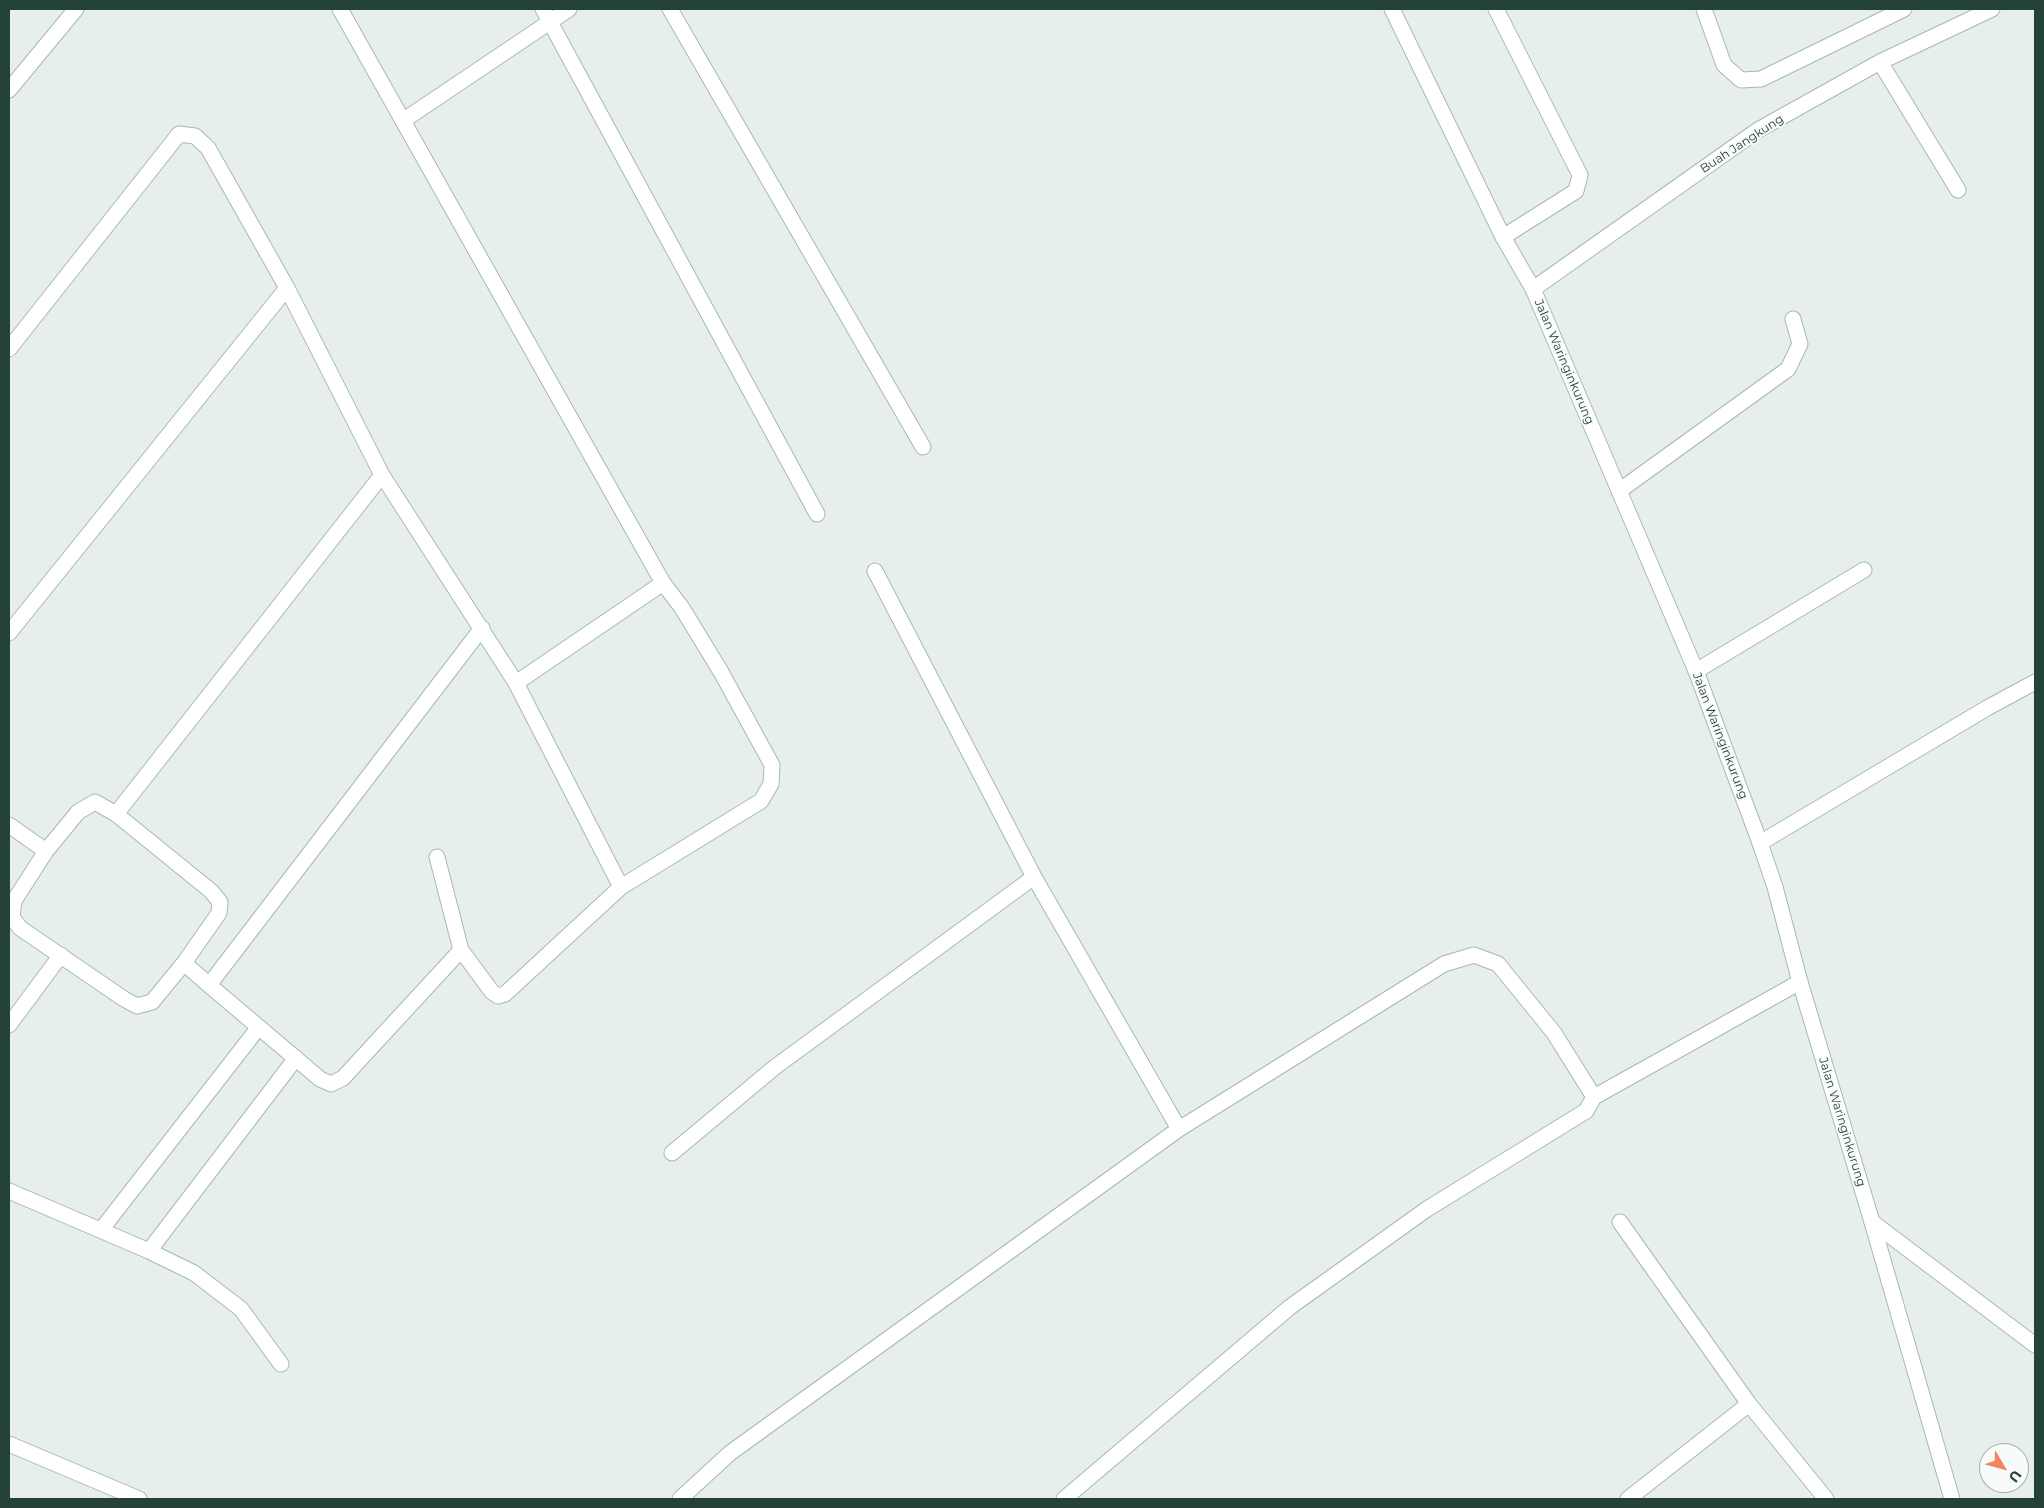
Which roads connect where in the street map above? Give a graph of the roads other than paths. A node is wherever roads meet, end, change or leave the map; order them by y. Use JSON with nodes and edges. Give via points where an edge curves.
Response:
{"nodes":[{"id":1,"x":76,"y":9,"type":"edge"},
{"id":2,"x":340,"y":9,"type":"edge"},
{"id":3,"x":569,"y":9,"type":"edge"},
{"id":4,"x":670,"y":9,"type":"edge"},
{"id":5,"x":1392,"y":9,"type":"edge"},
{"id":6,"x":1496,"y":9,"type":"edge"},
{"id":7,"x":1704,"y":9,"type":"edge"},
{"id":8,"x":1904,"y":9,"type":"edge"},
{"id":9,"x":1992,"y":9,"type":"edge"},
{"id":10,"x":546,"y":15,"type":"edge"},
{"id":11,"x":1880,"y":62,"type":"junction"},
{"id":12,"x":9,"y":90,"type":"edge"},
{"id":13,"x":404,"y":120,"type":"junction"},
{"id":14,"x":1958,"y":190,"type":"dead end"},
{"id":15,"x":1503,"y":237,"type":"junction"},
{"id":16,"x":287,"y":288,"type":"junction"},
{"id":17,"x":1533,"y":289,"type":"junction"},
{"id":18,"x":1793,"y":319,"type":"dead end"},
{"id":19,"x":9,"y":349,"type":"edge"},
{"id":20,"x":923,"y":446,"type":"dead end"},
{"id":21,"x":382,"y":475,"type":"junction"},
{"id":22,"x":1619,"y":491,"type":"junction"},
{"id":23,"x":817,"y":514,"type":"dead end"},
{"id":24,"x":875,"y":570,"type":"dead end"},
{"id":25,"x":1864,"y":570,"type":"dead end"},
{"id":26,"x":663,"y":583,"type":"junction"},
{"id":27,"x":482,"y":628,"type":"junction"},
{"id":28,"x":9,"y":633,"type":"edge"},
{"id":29,"x":1696,"y":672,"type":"junction"},
{"id":30,"x":2035,"y":682,"type":"edge"},
{"id":31,"x":516,"y":683,"type":"junction"},
{"id":32,"x":116,"y":814,"type":"junction"},
{"id":33,"x":9,"y":825,"type":"edge"},
{"id":34,"x":1760,"y":843,"type":"junction"},
{"id":35,"x":46,"y":851,"type":"junction"},
{"id":36,"x":437,"y":857,"type":"dead end"},
{"id":37,"x":1034,"y":877,"type":"junction"},
{"id":38,"x":621,"y":887,"type":"junction"},
{"id":39,"x":461,"y":950,"type":"junction"},
{"id":40,"x":61,"y":956,"type":"junction"},
{"id":41,"x":184,"y":963,"type":"junction"},
{"id":42,"x":1800,"y":982,"type":"junction"},
{"id":43,"x":209,"y":985,"type":"junction"},
{"id":44,"x":9,"y":1024,"type":"edge"},
{"id":45,"x":259,"y":1027,"type":"junction"},
{"id":46,"x":296,"y":1058,"type":"junction"},
{"id":47,"x":1594,"y":1097,"type":"junction"},
{"id":48,"x":1179,"y":1129,"type":"junction"},
{"id":49,"x":672,"y":1153,"type":"dead end"},
{"id":50,"x":9,"y":1191,"type":"edge"},
{"id":51,"x":1620,"y":1222,"type":"dead end"},
{"id":52,"x":1872,"y":1222,"type":"junction"},
{"id":53,"x":101,"y":1230,"type":"junction"},
{"id":54,"x":150,"y":1251,"type":"junction"},
{"id":55,"x":2035,"y":1345,"type":"edge"},
{"id":56,"x":281,"y":1364,"type":"dead end"},
{"id":57,"x":1749,"y":1404,"type":"junction"},
{"id":58,"x":9,"y":1444,"type":"edge"},
{"id":59,"x":139,"y":1499,"type":"edge"},
{"id":60,"x":680,"y":1499,"type":"edge"},
{"id":61,"x":1064,"y":1499,"type":"edge"},
{"id":62,"x":1628,"y":1499,"type":"edge"},
{"id":63,"x":1826,"y":1499,"type":"edge"},
{"id":64,"x":1952,"y":1499,"type":"edge"}],
"edges":[{"from":1,"to":12,"type":"street"},
{"from":2,"to":13,"type":"street"},
{"from":3,"to":10,"type":"street"},
{"from":4,"to":20,"type":"street"},
{"from":5,"to":15,"type":"street","name":"Jalan Waringinkurung"},
{"from":6,"to":15,"type":"street","via":[[1580,175],[1576,191]]},
{"from":7,"to":8,"type":"street","via":[[1724,65],[1741,80],[1762,79]]},
{"from":9,"to":11,"type":"street","name":"Buah Jangkung"},
{"from":10,"to":13,"type":"street"},
{"from":10,"to":23,"type":"street"},
{"from":11,"to":14,"type":"street"},
{"from":11,"to":17,"type":"street","name":"Buah Jangkung","via":[[1758,130]]},
{"from":13,"to":26,"type":"street"},
{"from":15,"to":17,"type":"street","name":"Jalan Waringinkurung"},
{"from":16,"to":19,"type":"street","via":[[208,148],[195,136],[179,134]]},
{"from":16,"to":21,"type":"street"},
{"from":16,"to":28,"type":"street"},
{"from":17,"to":22,"type":"street","name":"Jalan Waringinkurung"},
{"from":18,"to":22,"type":"street","via":[[1800,344],[1788,369]]},
{"from":21,"to":27,"type":"street"},
{"from":21,"to":32,"type":"street"},
{"from":22,"to":29,"type":"street","name":"Jalan Waringinkurung"},
{"from":24,"to":37,"type":"street"},
{"from":25,"to":29,"type":"street"},
{"from":26,"to":31,"type":"street"},
{"from":26,"to":38,"type":"street","via":[[721,672],[772,765],[771,784],[761,801]]},
{"from":27,"to":31,"type":"street"},
{"from":27,"to":43,"type":"street"},
{"from":29,"to":34,"type":"street","name":"Jalan Waringinkurung"},
{"from":30,"to":34,"type":"street"},
{"from":31,"to":38,"type":"street"},
{"from":32,"to":35,"type":"street","via":[[95,802],[85,807]]},
{"from":32,"to":41,"type":"street","via":[[211,891],[220,902],[219,913]]},
{"from":33,"to":35,"type":"street"},
{"from":34,"to":42,"type":"street","name":"Jalan Waringinkurung"},
{"from":35,"to":40,"type":"street","via":[[14,901],[12,917],[20,928]]},
{"from":36,"to":39,"type":"street"},
{"from":37,"to":48,"type":"street"},
{"from":37,"to":49,"type":"street","via":[[775,1067]]},
{"from":38,"to":39,"type":"street","via":[[505,994],[498,996],[492,992]]},
{"from":39,"to":46,"type":"street","via":[[343,1078],[331,1084],[320,1079]]},
{"from":40,"to":41,"type":"street","via":[[137,1006],[152,1002]]},
{"from":40,"to":44,"type":"street"},
{"from":41,"to":43,"type":"street"},
{"from":42,"to":47,"type":"street"},
{"from":42,"to":52,"type":"street","name":"Jalan Waringinkurung"},
{"from":43,"to":45,"type":"street"},
{"from":45,"to":46,"type":"street"},
{"from":45,"to":53,"type":"street"},
{"from":46,"to":54,"type":"street"},
{"from":47,"to":48,"type":"street","via":[[1554,1033],[1498,964],[1474,955],[1444,964]]},
{"from":47,"to":61,"type":"street","via":[[1586,1112],[1428,1209],[1290,1307]]},
{"from":48,"to":60,"type":"street","via":[[730,1453]]},
{"from":50,"to":53,"type":"street"},
{"from":51,"to":57,"type":"street"},
{"from":52,"to":55,"type":"street"},
{"from":52,"to":64,"type":"street","name":"Jalan Waringinkurung"},
{"from":53,"to":54,"type":"street"},
{"from":54,"to":56,"type":"street","via":[[194,1273],[241,1309]]},
{"from":57,"to":62,"type":"street"},
{"from":57,"to":63,"type":"street"},
{"from":58,"to":59,"type":"street"}]}
